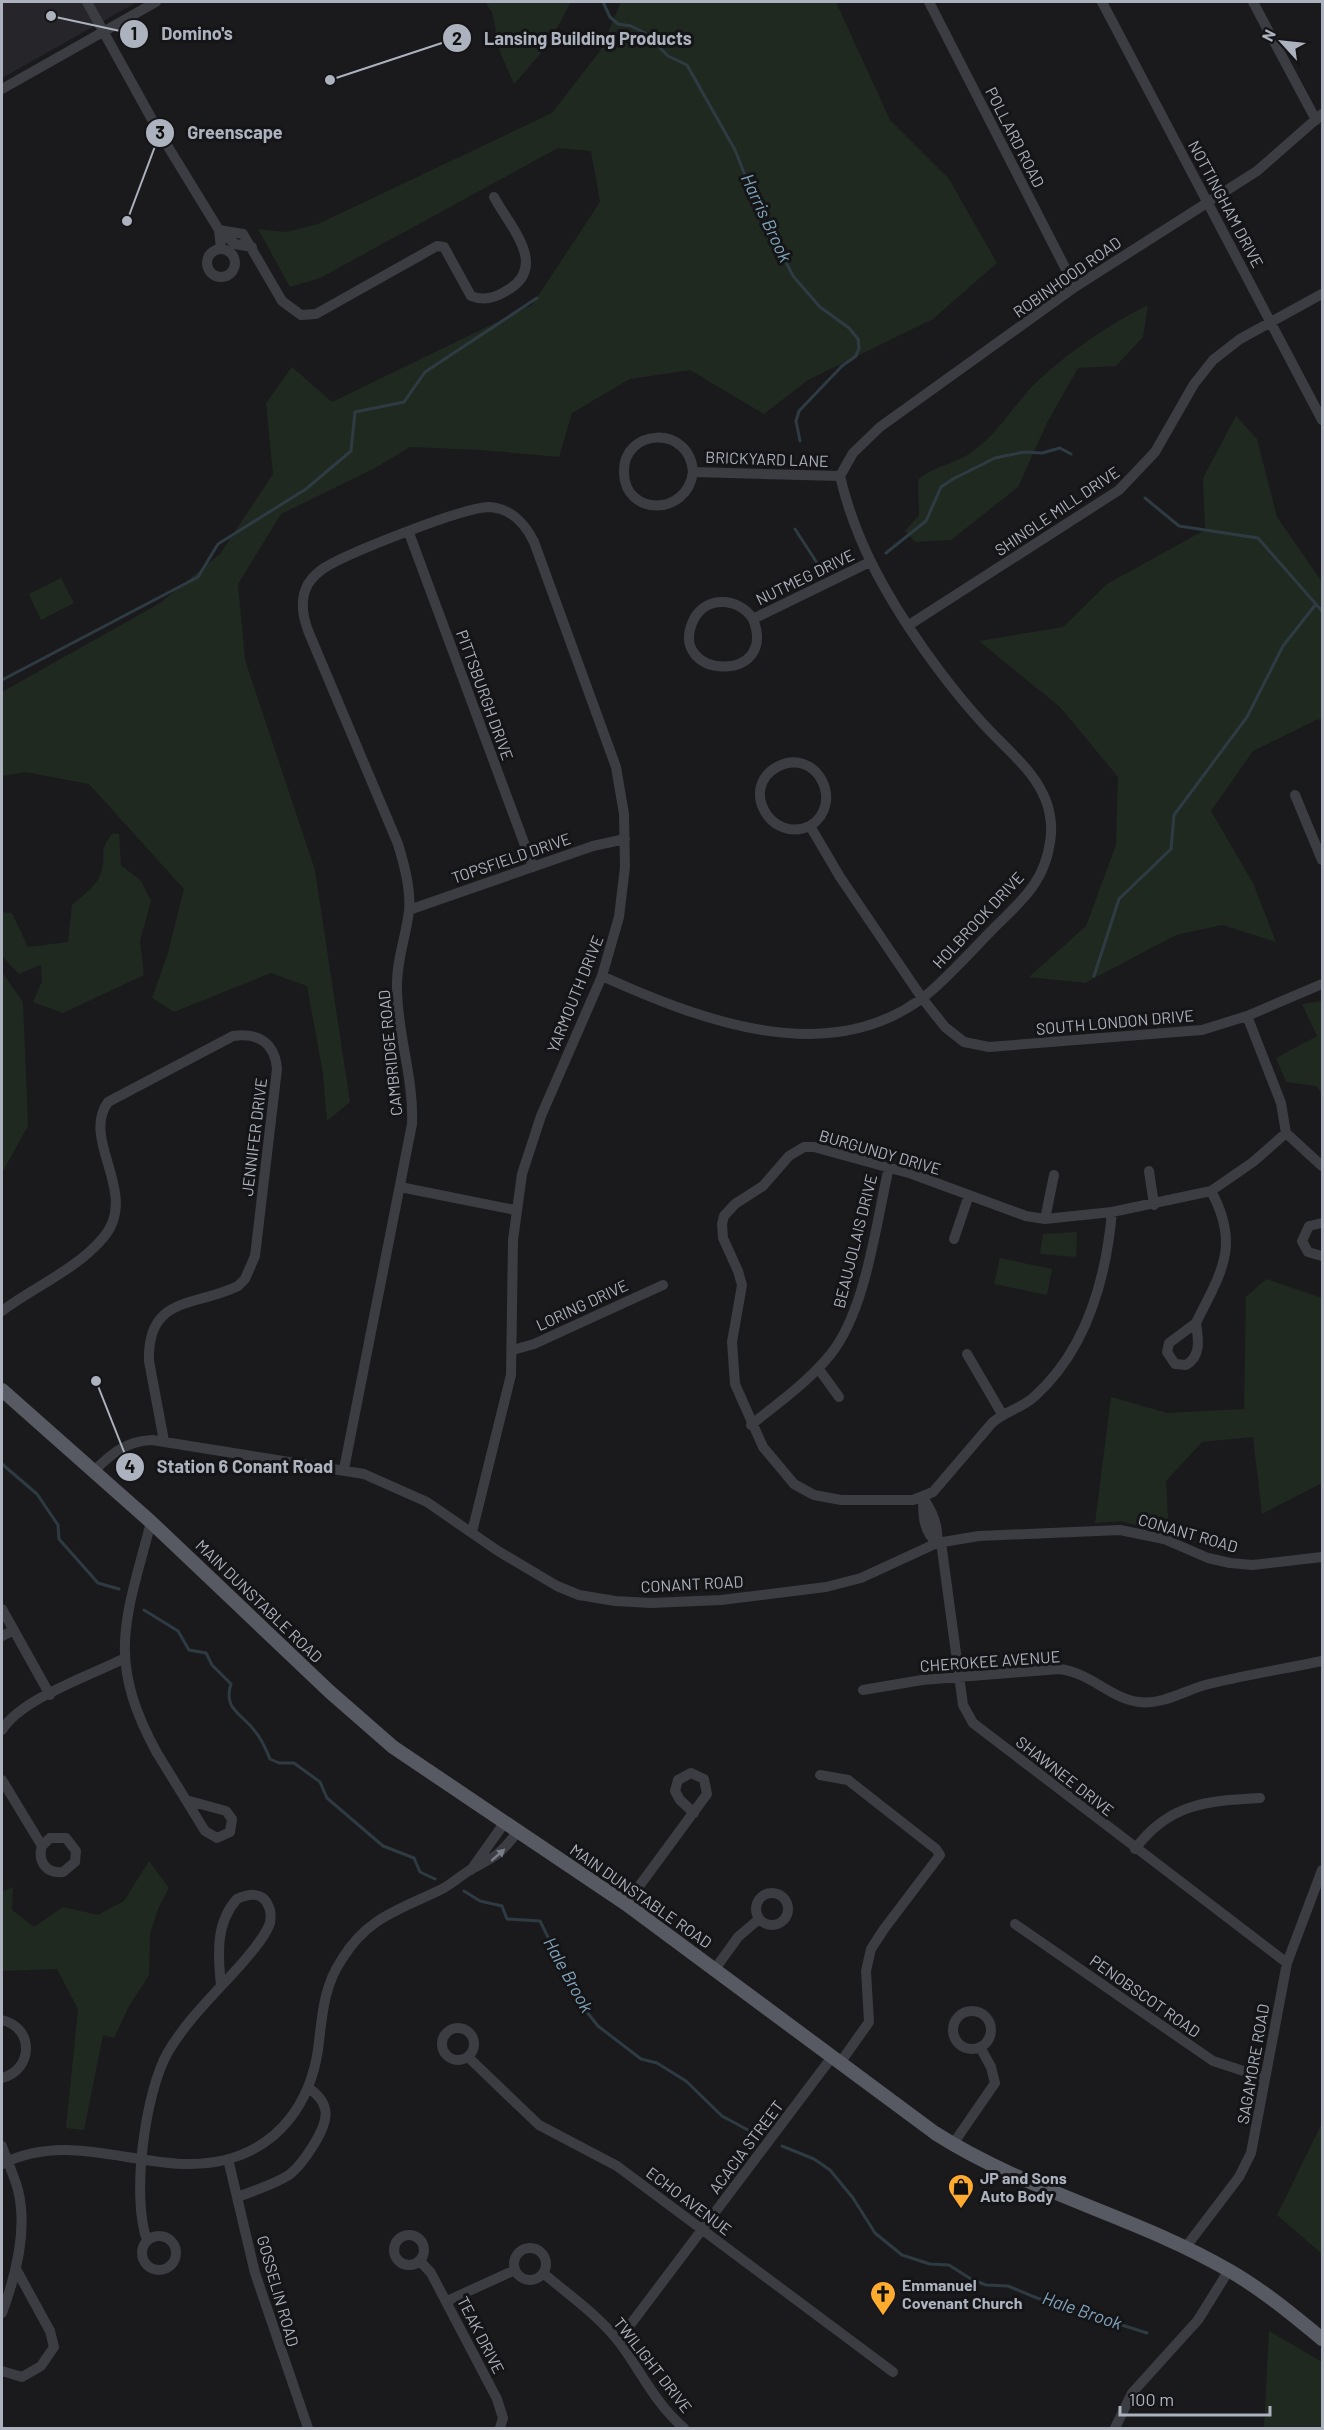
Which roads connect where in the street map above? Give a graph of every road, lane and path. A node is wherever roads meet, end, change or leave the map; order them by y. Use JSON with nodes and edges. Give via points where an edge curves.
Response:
{"nodes":[{"id":1,"x":87,"y":2,"type":"edge"},
{"id":2,"x":156,"y":2,"type":"edge"},
{"id":3,"x":928,"y":2,"type":"edge"},
{"id":4,"x":1102,"y":2,"type":"edge"},
{"id":5,"x":1253,"y":2,"type":"edge"},
{"id":6,"x":103,"y":32,"type":"junction"},
{"id":7,"x":2,"y":89,"type":"edge"},
{"id":8,"x":1319,"y":117,"type":"edge"},
{"id":9,"x":494,"y":197,"type":"dead end"},
{"id":10,"x":1208,"y":203,"type":"junction"},
{"id":11,"x":219,"y":230,"type":"junction"},
{"id":12,"x":221,"y":249,"type":"dead end"},
{"id":13,"x":1075,"y":287,"type":"junction"},
{"id":14,"x":1323,"y":294,"type":"edge"},
{"id":15,"x":1272,"y":322,"type":"junction"},
{"id":16,"x":1323,"y":420,"type":"edge"},
{"id":17,"x":693,"y":472,"type":"junction"},
{"id":18,"x":840,"y":476,"type":"junction"},
{"id":19,"x":409,"y":533,"type":"junction"},
{"id":20,"x":870,"y":562,"type":"junction"},
{"id":21,"x":753,"y":619,"type":"junction"},
{"id":22,"x":909,"y":625,"type":"junction"},
{"id":23,"x":1294,"y":795,"type":"dead end"},
{"id":24,"x":810,"y":826,"type":"junction"},
{"id":25,"x":625,"y":839,"type":"junction"},
{"id":26,"x":1323,"y":860,"type":"edge"},
{"id":27,"x":533,"y":867,"type":"junction"},
{"id":28,"x":409,"y":910,"type":"junction"},
{"id":29,"x":602,"y":976,"type":"junction"},
{"id":30,"x":1323,"y":984,"type":"edge"},
{"id":31,"x":922,"y":998,"type":"junction"},
{"id":32,"x":1247,"y":1016,"type":"junction"},
{"id":33,"x":1286,"y":1133,"type":"junction"},
{"id":34,"x":1323,"y":1166,"type":"edge"},
{"id":35,"x":889,"y":1167,"type":"junction"},
{"id":36,"x":1149,"y":1171,"type":"dead end"},
{"id":37,"x":1054,"y":1175,"type":"dead end"},
{"id":38,"x":400,"y":1187,"type":"junction"},
{"id":39,"x":1211,"y":1191,"type":"junction"},
{"id":40,"x":969,"y":1195,"type":"junction"},
{"id":41,"x":1154,"y":1205,"type":"junction"},
{"id":42,"x":515,"y":1210,"type":"junction"},
{"id":43,"x":1112,"y":1212,"type":"junction"},
{"id":44,"x":1045,"y":1219,"type":"junction"},
{"id":45,"x":1323,"y":1223,"type":"edge"},
{"id":46,"x":954,"y":1239,"type":"dead end"},
{"id":47,"x":1323,"y":1256,"type":"edge"},
{"id":48,"x":663,"y":1285,"type":"dead end"},
{"id":49,"x":2,"y":1311,"type":"edge"},
{"id":50,"x":1196,"y":1323,"type":"dead end"},
{"id":51,"x":513,"y":1350,"type":"junction"},
{"id":52,"x":967,"y":1354,"type":"dead end"},
{"id":53,"x":818,"y":1368,"type":"junction"},
{"id":54,"x":2,"y":1390,"type":"edge"},
{"id":55,"x":839,"y":1397,"type":"dead end"},
{"id":56,"x":1002,"y":1414,"type":"junction"},
{"id":57,"x":751,"y":1425,"type":"junction"},
{"id":58,"x":164,"y":1441,"type":"junction"},
{"id":59,"x":344,"y":1468,"type":"junction"},
{"id":60,"x":94,"y":1471,"type":"junction"},
{"id":61,"x":923,"y":1498,"type":"junction"},
{"id":62,"x":151,"y":1522,"type":"junction"},
{"id":63,"x":472,"y":1533,"type":"junction"},
{"id":64,"x":939,"y":1543,"type":"junction"},
{"id":65,"x":1323,"y":1557,"type":"edge"},
{"id":66,"x":2,"y":1609,"type":"edge"},
{"id":67,"x":14,"y":1629,"type":"junction"},
{"id":68,"x":2,"y":1636,"type":"edge"},
{"id":69,"x":123,"y":1659,"type":"junction"},
{"id":70,"x":1323,"y":1661,"type":"edge"},
{"id":71,"x":958,"y":1677,"type":"junction"},
{"id":72,"x":863,"y":1690,"type":"dead end"},
{"id":73,"x":50,"y":1695,"type":"junction"},
{"id":74,"x":2,"y":1730,"type":"edge"},
{"id":75,"x":820,"y":1776,"type":"dead end"},
{"id":76,"x":2,"y":1780,"type":"edge"},
{"id":77,"x":1260,"y":1798,"type":"dead end"},
{"id":78,"x":186,"y":1800,"type":"dead end"},
{"id":79,"x":694,"y":1813,"type":"dead end"},
{"id":80,"x":505,"y":1822,"type":"junction"},
{"id":81,"x":518,"y":1831,"type":"junction"},
{"id":82,"x":42,"y":1846,"type":"dead end"},
{"id":83,"x":1135,"y":1849,"type":"junction"},
{"id":84,"x":471,"y":1870,"type":"junction"},
{"id":85,"x":1323,"y":1870,"type":"edge"},
{"id":86,"x":626,"y":1904,"type":"junction"},
{"id":87,"x":759,"y":1919,"type":"dead end"},
{"id":88,"x":1015,"y":1924,"type":"dead end"},
{"id":89,"x":1287,"y":1964,"type":"junction"},
{"id":90,"x":715,"y":1969,"type":"junction"},
{"id":91,"x":221,"y":1986,"type":"junction"},
{"id":92,"x":2,"y":2020,"type":"edge"},
{"id":93,"x":981,"y":2047,"type":"dead end"},
{"id":94,"x":468,"y":2057,"type":"dead end"},
{"id":95,"x":836,"y":2060,"type":"junction"},
{"id":96,"x":1265,"y":2078,"type":"junction"},
{"id":97,"x":2,"y":2081,"type":"edge"},
{"id":98,"x":308,"y":2087,"type":"junction"},
{"id":99,"x":953,"y":2144,"type":"junction"},
{"id":100,"x":2,"y":2146,"type":"edge"},
{"id":101,"x":142,"y":2158,"type":"junction"},
{"id":102,"x":228,"y":2159,"type":"junction"},
{"id":103,"x":4,"y":2163,"type":"edge"},
{"id":104,"x":238,"y":2197,"type":"junction"},
{"id":105,"x":702,"y":2230,"type":"junction"},
{"id":106,"x":147,"y":2240,"type":"dead end"},
{"id":107,"x":1185,"y":2248,"type":"junction"},
{"id":108,"x":420,"y":2261,"type":"dead end"},
{"id":109,"x":16,"y":2269,"type":"junction"},
{"id":110,"x":515,"y":2270,"type":"junction"},
{"id":111,"x":1229,"y":2270,"type":"junction"},
{"id":112,"x":543,"y":2273,"type":"junction"},
{"id":113,"x":447,"y":2301,"type":"junction"},
{"id":114,"x":2,"y":2313,"type":"edge"},
{"id":115,"x":1323,"y":2339,"type":"edge"},
{"id":116,"x":618,"y":2341,"type":"junction"},
{"id":117,"x":2,"y":2371,"type":"edge"},
{"id":118,"x":893,"y":2372,"type":"dead end"},
{"id":119,"x":308,"y":2428,"type":"edge"},
{"id":120,"x":500,"y":2428,"type":"edge"},
{"id":121,"x":684,"y":2428,"type":"edge"},
{"id":122,"x":1115,"y":2428,"type":"edge"}],
"edges":[{"from":1,"to":6,"type":"street"},
{"from":2,"to":6,"type":"street"},
{"from":3,"to":13,"type":"street","name":"POLLARD ROAD"},
{"from":4,"to":10,"type":"street","name":"NOTTINGHAM DRIVE"},
{"from":5,"to":8,"type":"street"},
{"from":6,"to":7,"type":"street"},
{"from":6,"to":11,"type":"street"},
{"from":8,"to":10,"type":"street","name":"ROBINHOOD ROAD","via":[[1257,171]]},
{"from":9,"to":11,"type":"street","via":[[528,267],[509,290],[484,299],[471,296],[444,247],[437,246],[316,314],[301,315],[282,301],[243,234]]},
{"from":10,"to":13,"type":"street","name":"ROBINHOOD ROAD"},
{"from":10,"to":15,"type":"street","name":"NOTTINGHAM DRIVE"},
{"from":11,"to":12,"type":"street"},
{"from":13,"to":18,"type":"street","name":"ROBINHOOD ROAD","via":[[880,427],[854,453]]},
{"from":14,"to":15,"type":"street","name":"SHINGLE MILL DRIVE"},
{"from":15,"to":16,"type":"street","name":"NOTTINGHAM DRIVE"},
{"from":15,"to":22,"type":"street","name":"SHINGLE MILL DRIVE","via":[[1240,339],[1213,360],[1194,384],[1155,452],[1119,490]]},
{"from":17,"to":17,"type":"street","name":"BRICKYARD LANE","via":[[683,447],[658,437],[633,448],[624,473],[629,490],[637,499],[658,506],[680,498]]},
{"from":17,"to":18,"type":"street","name":"BRICKYARD LANE"},
{"from":18,"to":20,"type":"street","name":"HOLBROOK DRIVE"},
{"from":19,"to":25,"type":"street","name":"YARMOUTH DRIVE","via":[[465,511],[490,507],[511,514],[528,529],[611,751],[621,794]]},
{"from":19,"to":27,"type":"street","name":"PITTSBURGH DRIVE"},
{"from":19,"to":28,"type":"street","name":"CAMBRIDGE ROAD","via":[[323,568],[307,586],[303,608],[318,655],[398,844]]},
{"from":20,"to":21,"type":"street","name":"NUTMEG DRIVE"},
{"from":20,"to":22,"type":"street","name":"HOLBROOK DRIVE"},
{"from":21,"to":21,"type":"street","name":"NUTMEG DRIVE","via":[[754,646],[741,663],[714,667],[696,654],[690,639],[691,628],[706,606],[732,603]]},
{"from":22,"to":31,"type":"street","name":"HOLBROOK DRIVE","via":[[957,693],[1044,795],[1051,840],[1046,863],[1035,884]]},
{"from":23,"to":26,"type":"street"},
{"from":24,"to":24,"type":"street","via":[[787,830],[764,813],[760,802],[762,785],[777,767],[803,764],[824,780],[826,806],[819,820]]},
{"from":24,"to":31,"type":"street","name":"SOUTH LONDON DRIVE"},
{"from":25,"to":27,"type":"street","name":"TOPSFIELD DRIVE"},
{"from":25,"to":29,"type":"street","name":"YARMOUTH DRIVE","via":[[619,917]]},
{"from":27,"to":28,"type":"street","name":"TOPSFIELD DRIVE"},
{"from":28,"to":38,"type":"street","name":"CAMBRIDGE ROAD","via":[[398,958],[397,986],[413,1108]]},
{"from":29,"to":31,"type":"street","name":"HOLBROOK DRIVE","via":[[682,1008],[775,1033],[822,1033],[865,1027],[894,1016]]},
{"from":29,"to":42,"type":"street","name":"YARMOUTH DRIVE","via":[[541,1116]]},
{"from":30,"to":32,"type":"street","name":"SOUTH LONDON DRIVE"},
{"from":31,"to":32,"type":"street","name":"SOUTH LONDON DRIVE","via":[[956,1037],[972,1045],[989,1047],[1191,1031]]},
{"from":32,"to":33,"type":"street","via":[[1281,1103]]},
{"from":33,"to":34,"type":"street"},
{"from":33,"to":39,"type":"street","name":"BURGUNDY DRIVE","via":[[1262,1156]]},
{"from":35,"to":40,"type":"street","name":"BURGUNDY DRIVE"},
{"from":35,"to":53,"type":"street","name":"BEAUJOLAIS DRIVE","via":[[853,1315],[840,1342]]},
{"from":35,"to":57,"type":"street","name":"BURGUNDY DRIVE","via":[[804,1147],[724,1216],[721,1231],[741,1285],[732,1342],[733,1374]]},
{"from":36,"to":41,"type":"street"},
{"from":37,"to":44,"type":"street"},
{"from":38,"to":42,"type":"street"},
{"from":38,"to":59,"type":"street","name":"CAMBRIDGE ROAD"},
{"from":39,"to":41,"type":"street","name":"BURGUNDY DRIVE"},
{"from":39,"to":50,"type":"street","via":[[1223,1217],[1228,1252]]},
{"from":40,"to":44,"type":"street","name":"BURGUNDY DRIVE"},
{"from":40,"to":46,"type":"street"},
{"from":41,"to":43,"type":"street","name":"BURGUNDY DRIVE"},
{"from":42,"to":51,"type":"street","name":"YARMOUTH DRIVE","via":[[511,1277]]},
{"from":43,"to":44,"type":"street","name":"BURGUNDY DRIVE"},
{"from":43,"to":56,"type":"street","via":[[1105,1271],[1087,1321],[1042,1389],[1027,1402]]},
{"from":45,"to":47,"type":"street","via":[[1309,1226],[1302,1241],[1308,1252]]},
{"from":48,"to":51,"type":"street","name":"LORING DRIVE"},
{"from":49,"to":58,"type":"street","name":"JENNIFER DRIVE","via":[[94,1248],[110,1228],[117,1198],[100,1129],[100,1117],[108,1102],[232,1036],[250,1035],[266,1043],[273,1049],[277,1069],[255,1256],[238,1286],[175,1306],[155,1326],[149,1361]]},
{"from":51,"to":63,"type":"street","name":"YARMOUTH DRIVE","via":[[506,1397]]},
{"from":52,"to":56,"type":"street"},
{"from":53,"to":55,"type":"street"},
{"from":53,"to":57,"type":"street","name":"BEAUJOLAIS DRIVE"},
{"from":54,"to":60,"type":"main road","name":"MAIN DUNSTABLE ROAD"},
{"from":56,"to":61,"type":"street"},
{"from":57,"to":61,"type":"street","name":"BURGUNDY DRIVE","via":[[784,1474],[814,1495],[857,1501]]},
{"from":58,"to":59,"type":"street","name":"CONANT ROAD"},
{"from":58,"to":60,"type":"street","name":"CONANT ROAD","via":[[128,1443]]},
{"from":59,"to":63,"type":"street","name":"CONANT ROAD","via":[[396,1486]]},
{"from":60,"to":62,"type":"main road","name":"MAIN DUNSTABLE ROAD"},
{"from":61,"to":64,"type":"street","via":[[932,1510]]},
{"from":62,"to":69,"type":"street","via":[[128,1610]]},
{"from":62,"to":80,"type":"main road","name":"MAIN DUNSTABLE ROAD","via":[[364,1724],[422,1768]]},
{"from":63,"to":64,"type":"street","name":"CONANT ROAD","via":[[567,1591],[615,1601],[651,1603],[721,1600],[826,1587],[871,1574]]},
{"from":64,"to":65,"type":"street","name":"CONANT ROAD","via":[[979,1536],[1120,1530],[1164,1539],[1230,1563],[1253,1565]]},
{"from":64,"to":71,"type":"street","name":"SHAWNEE DRIVE"},
{"from":66,"to":67,"type":"street"},
{"from":67,"to":68,"type":"street"},
{"from":67,"to":73,"type":"street"},
{"from":69,"to":73,"type":"street"},
{"from":69,"to":78,"type":"street","via":[[146,1732]]},
{"from":70,"to":71,"type":"street","name":"CHEROKEE AVENUE","via":[[1208,1684],[1144,1703],[1126,1699],[1068,1670]]},
{"from":71,"to":72,"type":"street","name":"CHEROKEE AVENUE"},
{"from":71,"to":83,"type":"street","name":"SHAWNEE DRIVE","via":[[963,1705],[977,1728]]},
{"from":73,"to":74,"type":"street","via":[[16,1713]]},
{"from":75,"to":95,"type":"street","name":"ACACIA STREET","via":[[848,1780],[940,1855],[872,1949],[866,1971],[869,2022]]},
{"from":76,"to":82,"type":"street"},
{"from":77,"to":83,"type":"street","via":[[1214,1801],[1180,1811],[1152,1829]]},
{"from":79,"to":86,"type":"street"},
{"from":80,"to":81,"type":"main road","name":"MAIN DUNSTABLE ROAD"},
{"from":80,"to":84,"type":"street"},
{"from":84,"to":81,"type":"street","one_way":true,"via":[[493,1859]]},
{"from":81,"to":86,"type":"main road","name":"MAIN DUNSTABLE ROAD"},
{"from":83,"to":89,"type":"street","name":"SHAWNEE DRIVE"},
{"from":84,"to":98,"type":"street","via":[[440,1890],[390,1912],[349,1948],[328,1985]]},
{"from":85,"to":89,"type":"street","name":"SAGAMORE ROAD"},
{"from":86,"to":90,"type":"main road","name":"MAIN DUNSTABLE ROAD"},
{"from":87,"to":90,"type":"street","via":[[738,1937]]},
{"from":88,"to":96,"type":"street","name":"PENOBSCOT ROAD","via":[[1204,2055],[1226,2067]]},
{"from":89,"to":96,"type":"street","name":"SAGAMORE ROAD"},
{"from":90,"to":95,"type":"main road","name":"MAIN DUNSTABLE ROAD"},
{"from":91,"to":91,"type":"street","via":[[218,1948],[226,1915],[237,1899],[252,1894],[260,1896],[269,1906],[270,1923]]},
{"from":91,"to":101,"type":"street","via":[[183,2029],[161,2066],[146,2120]]},
{"from":92,"to":97,"type":"street","via":[[19,2029],[26,2047],[21,2066]]},
{"from":93,"to":99,"type":"street","via":[[995,2083]]},
{"from":94,"to":105,"type":"street","name":"ECHO AVENUE","via":[[539,2125],[616,2166]]},
{"from":95,"to":99,"type":"main road","name":"MAIN DUNSTABLE ROAD"},
{"from":95,"to":105,"type":"street","name":"ACACIA STREET"},
{"from":96,"to":107,"type":"street","name":"SAGAMORE ROAD","via":[[1255,2138],[1246,2165]]},
{"from":98,"to":102,"type":"street","via":[[296,2112],[273,2137]]},
{"from":98,"to":104,"type":"street","via":[[320,2098],[326,2117],[307,2155],[286,2176]]},
{"from":99,"to":107,"type":"main road","name":"MAIN DUNSTABLE ROAD"},
{"from":100,"to":103,"type":"street"},
{"from":101,"to":102,"type":"street","via":[[191,2163]]},
{"from":101,"to":103,"type":"street","via":[[51,2149]]},
{"from":101,"to":106,"type":"street","via":[[141,2215]]},
{"from":102,"to":104,"type":"street","name":"GOSSELIN ROAD"},
{"from":103,"to":109,"type":"street","via":[[20,2204]]},
{"from":104,"to":119,"type":"street","name":"GOSSELIN ROAD","via":[[255,2272]]},
{"from":105,"to":116,"type":"street","name":"ACACIA STREET"},
{"from":105,"to":118,"type":"street","name":"ECHO AVENUE"},
{"from":107,"to":111,"type":"main road","name":"MAIN DUNSTABLE ROAD"},
{"from":108,"to":113,"type":"street","name":"TEAK DRIVE"},
{"from":109,"to":114,"type":"street"},
{"from":109,"to":117,"type":"street","via":[[50,2331],[54,2347],[40,2366],[22,2377]]},
{"from":110,"to":112,"type":"street","via":[[528,2280]]},
{"from":110,"to":112,"type":"street","name":"TWILIGHT DRIVE","via":[[517,2255],[531,2249],[544,2258]]},
{"from":110,"to":113,"type":"street","name":"TWILIGHT DRIVE"},
{"from":111,"to":115,"type":"main road","name":"MAIN DUNSTABLE ROAD"},
{"from":111,"to":122,"type":"street","via":[[1198,2320],[1132,2393]]},
{"from":112,"to":116,"type":"street","name":"TWILIGHT DRIVE"},
{"from":113,"to":120,"type":"street","name":"TEAK DRIVE","via":[[500,2404]]},
{"from":116,"to":121,"type":"street","name":"TWILIGHT DRIVE","via":[[659,2401]]}]}
